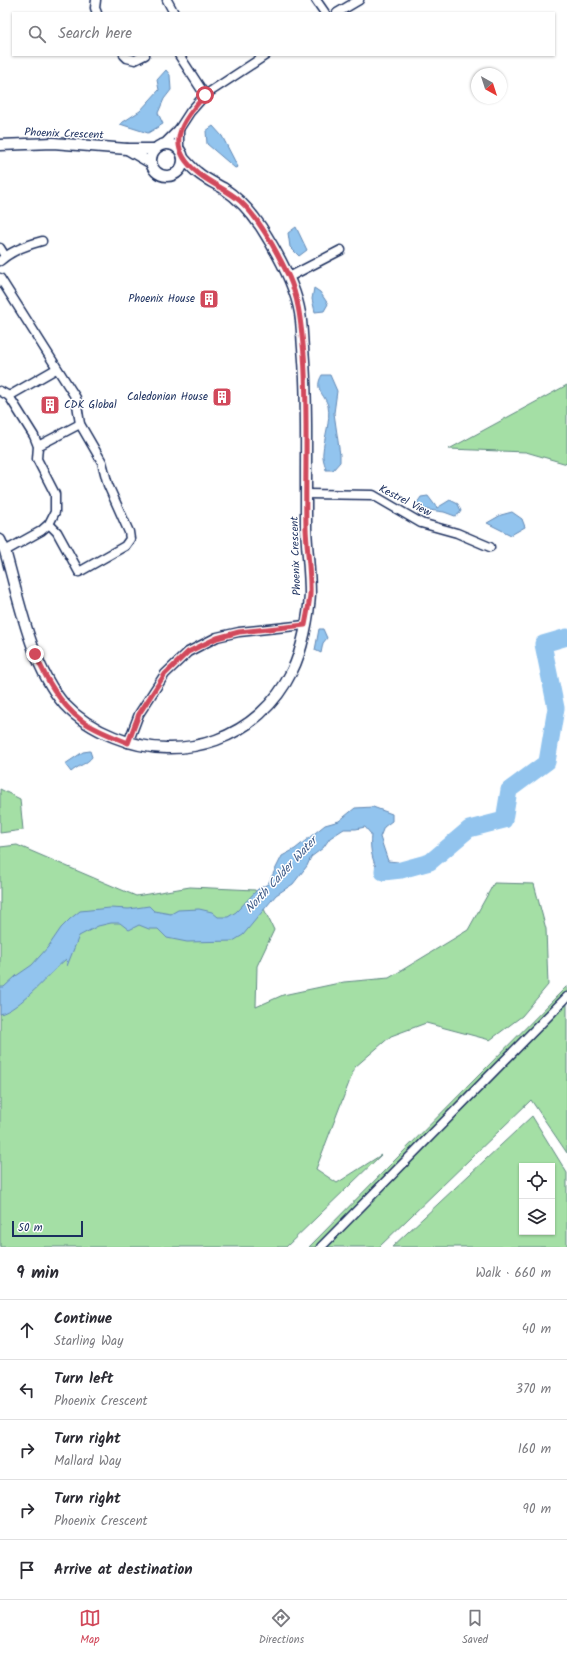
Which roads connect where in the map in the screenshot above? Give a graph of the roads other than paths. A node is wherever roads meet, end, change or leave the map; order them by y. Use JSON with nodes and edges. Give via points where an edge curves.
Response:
{"nodes":[{"id":1,"x":96,"y":0,"type":"edge"},
{"id":2,"x":167,"y":0,"type":"edge"},
{"id":3,"x":316,"y":0,"type":"edge"},
{"id":4,"x":359,"y":0,"type":"edge"},
{"id":5,"x":97,"y":12,"type":"edge"},
{"id":6,"x":173,"y":12,"type":"edge"},
{"id":7,"x":324,"y":12,"type":"edge"},
{"id":8,"x":339,"y":12,"type":"edge"},
{"id":9,"x":125,"y":56,"type":"edge"},
{"id":10,"x":143,"y":56,"type":"edge"},
{"id":11,"x":180,"y":56,"type":"edge"},
{"id":12,"x":264,"y":56,"type":"edge"},
{"id":13,"x":205,"y":95,"type":"junction"},
{"id":14,"x":179,"y":130,"type":"junction"},
{"id":15,"x":0,"y":145,"type":"edge"},
{"id":16,"x":160,"y":146,"type":"junction"},
{"id":17,"x":127,"y":149,"type":"junction"},
{"id":18,"x":181,"y":154,"type":"junction"},
{"id":19,"x":151,"y":163,"type":"junction"},
{"id":20,"x":179,"y":171,"type":"junction"},
{"id":21,"x":198,"y":173,"type":"junction"},
{"id":22,"x":42,"y":241,"type":"dead end"},
{"id":23,"x":0,"y":248,"type":"edge"},
{"id":24,"x":341,"y":250,"type":"dead end"},
{"id":25,"x":3,"y":259,"type":"edge"},
{"id":26,"x":289,"y":277,"type":"junction"},
{"id":27,"x":0,"y":278,"type":"edge"},
{"id":28,"x":56,"y":369,"type":"junction"},
{"id":29,"x":0,"y":391,"type":"edge"},
{"id":30,"x":9,"y":396,"type":"junction"},
{"id":31,"x":80,"y":424,"type":"junction"},
{"id":32,"x":38,"y":446,"type":"junction"},
{"id":33,"x":306,"y":494,"type":"junction"},
{"id":34,"x":49,"y":524,"type":"junction"},
{"id":35,"x":0,"y":540,"type":"edge"},
{"id":36,"x":490,"y":547,"type":"dead end"},
{"id":37,"x":5,"y":551,"type":"junction"},
{"id":38,"x":305,"y":625,"type":"junction"},
{"id":39,"x":128,"y":743,"type":"junction"},
{"id":40,"x":567,"y":997,"type":"edge"},
{"id":41,"x":321,"y":1247,"type":"edge"}],
"edges":[{"from":1,"to":5,"type":"street"},
{"from":2,"to":6,"type":"street"},
{"from":3,"to":7,"type":"street"},
{"from":4,"to":8,"type":"street"},
{"from":9,"to":10,"type":"street","via":[[135,60]]},
{"from":11,"to":13,"type":"street"},
{"from":12,"to":13,"type":"street"},
{"from":13,"to":14,"type":"street"},
{"from":14,"to":16,"type":"street"},
{"from":14,"to":18,"type":"street"},
{"from":15,"to":17,"type":"street","name":"Phoenix Crescent","via":[[53,143]]},
{"from":16,"to":17,"type":"street","name":"Phoenix Crescent"},
{"from":16,"to":18,"type":"street","via":[[172,145]]},
{"from":16,"to":19,"type":"street","via":[[152,153]]},
{"from":17,"to":19,"type":"street","name":"Phoenix Crescent"},
{"from":18,"to":20,"type":"street","via":[[182,167]]},
{"from":18,"to":21,"type":"street","name":"Phoenix Crescent"},
{"from":19,"to":20,"type":"street","via":[[155,172],[165,176]]},
{"from":20,"to":21,"type":"street","name":"Phoenix Crescent"},
{"from":21,"to":26,"type":"street","name":"Phoenix Crescent","via":[[241,202],[260,226]]},
{"from":22,"to":25,"type":"street","via":[[26,245]]},
{"from":23,"to":25,"type":"street"},
{"from":24,"to":26,"type":"street"},
{"from":26,"to":33,"type":"street","name":"Phoenix Crescent","via":[[300,315],[303,345],[306,387]]},
{"from":27,"to":28,"type":"street"},
{"from":28,"to":30,"type":"street"},
{"from":28,"to":31,"type":"street","via":[[76,398]]},
{"from":29,"to":30,"type":"street"},
{"from":30,"to":32,"type":"street"},
{"from":31,"to":32,"type":"street"},
{"from":31,"to":34,"type":"street","via":[[102,462],[108,485],[129,532],[130,540],[125,546],[79,572],[57,532]]},
{"from":32,"to":34,"type":"street","via":[[37,460],[55,494],[55,512]]},
{"from":33,"to":36,"type":"street","name":"Kestrel View","via":[[373,496],[422,523],[457,533]]},
{"from":33,"to":38,"type":"street","name":"Phoenix Crescent","via":[[310,595]]},
{"from":34,"to":37,"type":"street"},
{"from":35,"to":37,"type":"street","name":"Phoenix Crescent"},
{"from":37,"to":39,"type":"street","name":"Phoenix Crescent","via":[[35,654],[46,678],[63,702],[81,720]]},
{"from":38,"to":39,"type":"street","via":[[239,632],[217,638],[188,652],[165,674],[139,714]]},
{"from":38,"to":39,"type":"street","name":"Phoenix Crescent","via":[[301,649],[280,693],[247,724],[219,739],[189,748],[145,747]]},
{"from":40,"to":41,"type":"street"}]}
